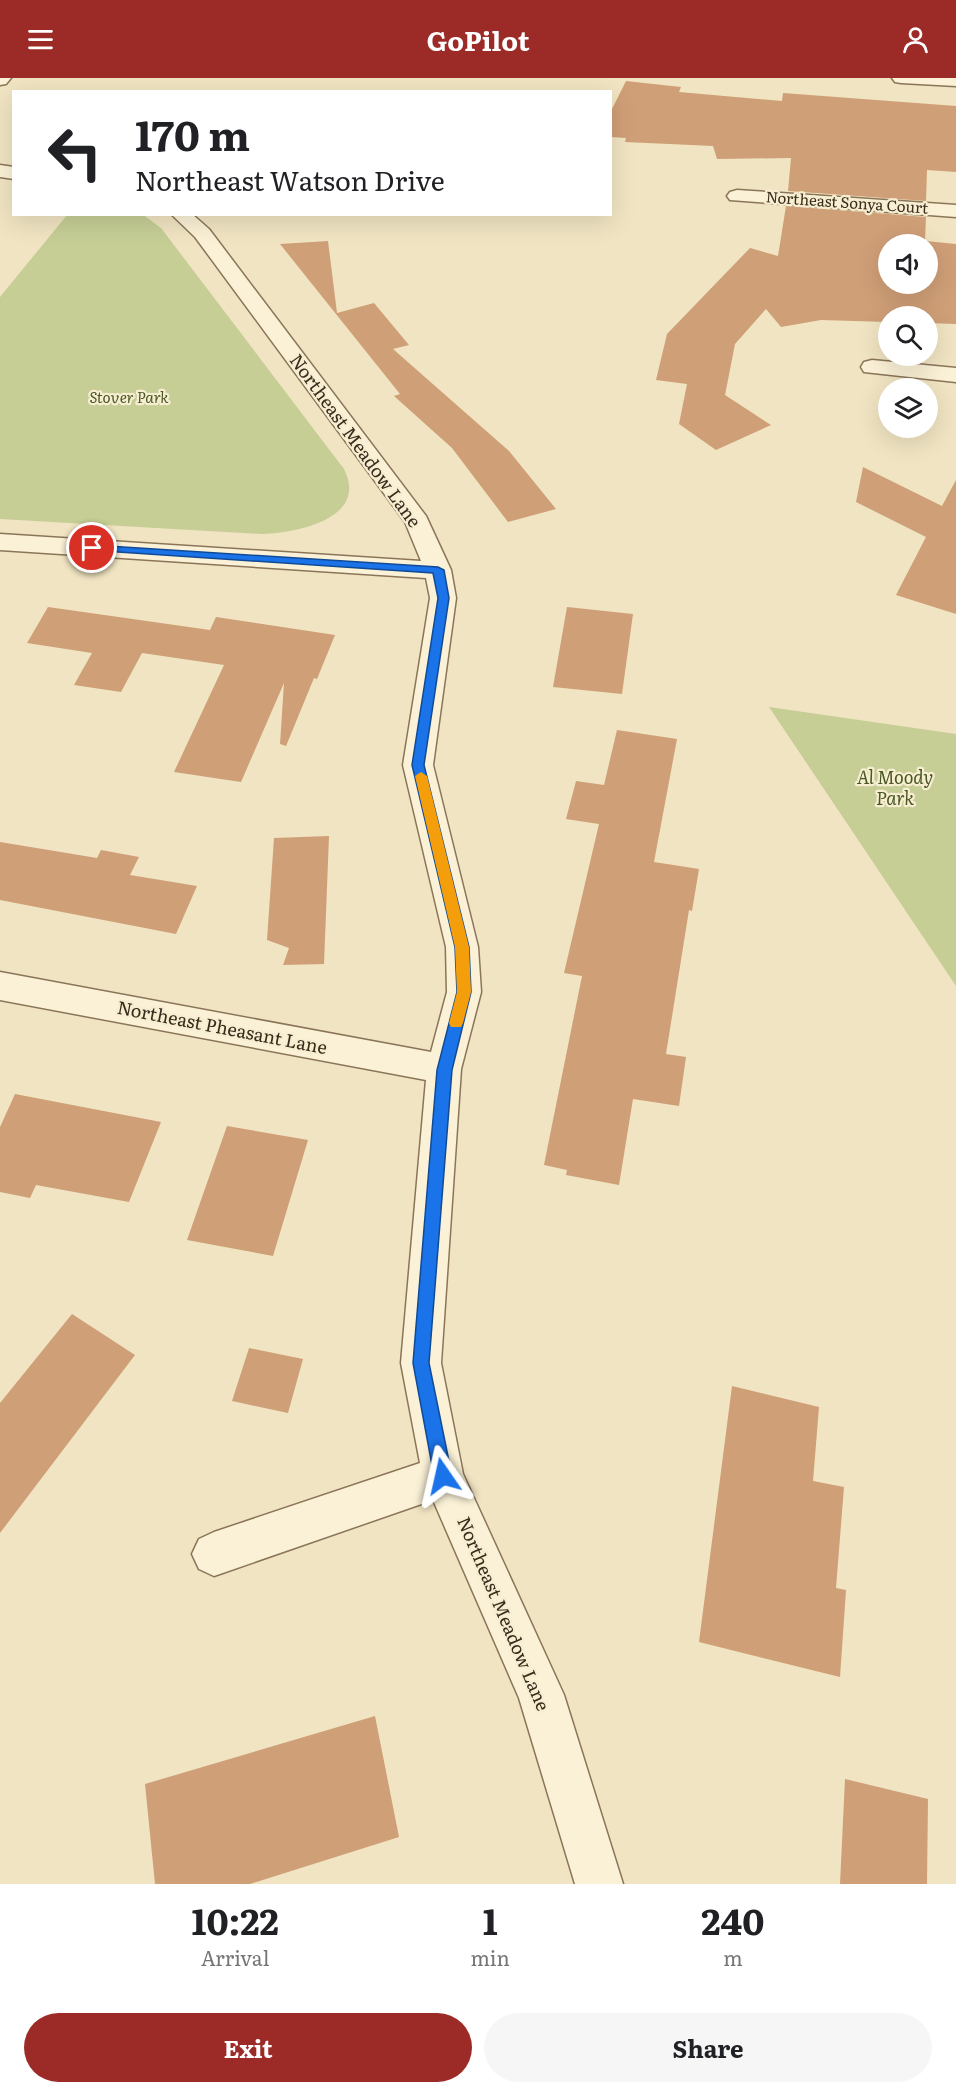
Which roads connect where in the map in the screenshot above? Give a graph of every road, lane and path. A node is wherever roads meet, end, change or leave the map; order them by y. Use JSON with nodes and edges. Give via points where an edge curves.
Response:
{"nodes":[{"id":1,"x":901,"y":78,"type":"edge"},
{"id":2,"x":956,"y":81,"type":"edge"},
{"id":3,"x":737,"y":196,"type":"dead end"},
{"id":4,"x":956,"y":211,"type":"edge"},
{"id":5,"x":182,"y":216,"type":"edge"},
{"id":6,"x":872,"y":367,"type":"dead end"},
{"id":7,"x":956,"y":375,"type":"edge"},
{"id":8,"x":0,"y":542,"type":"edge"},
{"id":9,"x":438,"y":570,"type":"junction"},
{"id":10,"x":0,"y":986,"type":"edge"},
{"id":11,"x":444,"y":1070,"type":"junction"},
{"id":12,"x":443,"y":1476,"type":"junction"},
{"id":13,"x":214,"y":1554,"type":"dead end"},
{"id":14,"x":599,"y":1884,"type":"edge"}],
"edges":[{"from":1,"to":2,"type":"street"},
{"from":3,"to":4,"type":"street","name":"Northeast Sonya Court"},
{"from":5,"to":9,"type":"street","name":"Northeast Meadow Lane","via":[[202,233],[417,521]]},
{"from":6,"to":7,"type":"street"},
{"from":8,"to":9,"type":"street"},
{"from":9,"to":11,"type":"street","name":"Northeast Meadow Lane","via":[[443,598],[418,765],[462,947],[464,992]]},
{"from":10,"to":11,"type":"street","name":"Northeast Pheasant Lane"},
{"from":11,"to":12,"type":"street","name":"Northeast Meadow Lane","via":[[421,1363]]},
{"from":12,"to":13,"type":"street"},
{"from":12,"to":14,"type":"street","name":"Northeast Meadow Lane","via":[[541,1695]]}]}
